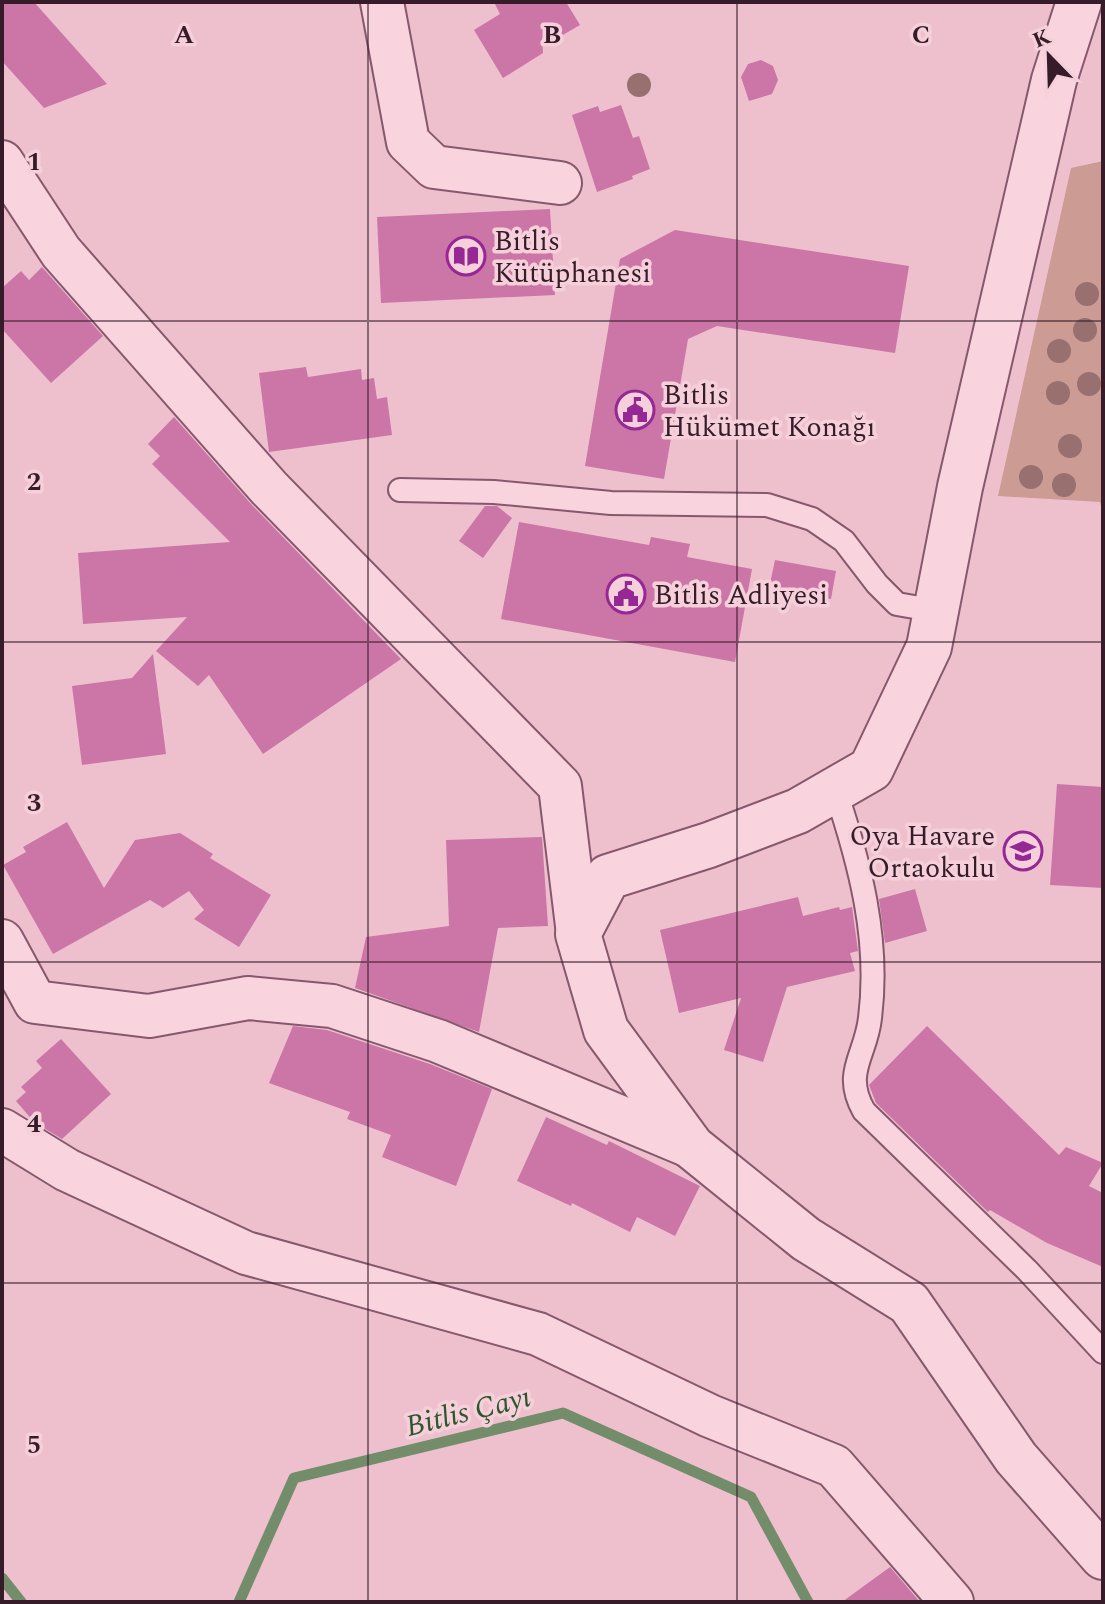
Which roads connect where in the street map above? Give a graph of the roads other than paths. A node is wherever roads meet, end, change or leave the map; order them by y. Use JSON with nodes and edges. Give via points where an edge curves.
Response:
{"nodes":[{"id":1,"x":382,"y":2,"type":"edge"},
{"id":2,"x":1079,"y":2,"type":"edge"},
{"id":3,"x":2,"y":162,"type":"edge"},
{"id":4,"x":560,"y":183,"type":"dead end"},
{"id":5,"x":400,"y":490,"type":"dead end"},
{"id":6,"x":937,"y":611,"type":"junction"},
{"id":7,"x":835,"y":789,"type":"junction"},
{"id":8,"x":578,"y":934,"type":"junction"},
{"id":9,"x":2,"y":941,"type":"edge"},
{"id":10,"x":2,"y":1130,"type":"edge"},
{"id":11,"x":692,"y":1147,"type":"junction"},
{"id":12,"x":1103,"y":1352,"type":"edge"},
{"id":13,"x":1101,"y":1553,"type":"edge"},
{"id":14,"x":952,"y":1602,"type":"edge"}],
"edges":[{"from":1,"to":4,"type":"street","via":[[408,142],[434,167]]},
{"from":2,"to":6,"type":"street","via":[[1050,95],[960,487]]},
{"from":3,"to":8,"type":"street","via":[[61,252],[269,488],[560,786]]},
{"from":5,"to":6,"type":"lane","via":[[611,503],[767,505],[812,519],[844,541],[897,604]]},
{"from":6,"to":7,"type":"street","via":[[929,647],[871,769]]},
{"from":7,"to":8,"type":"street","via":[[798,811],[608,877]]},
{"from":7,"to":12,"type":"lane","via":[[857,854],[873,945],[870,1020],[854,1077],[855,1095],[864,1111]]},
{"from":8,"to":11,"type":"street","via":[[606,1030]]},
{"from":9,"to":11,"type":"street","via":[[35,1002],[149,1016],[248,998],[332,1006],[438,1041]]},
{"from":10,"to":14,"type":"street","via":[[67,1170],[246,1253],[538,1334],[710,1416],[834,1466]]},
{"from":11,"to":13,"type":"street","via":[[806,1239],[909,1303],[1016,1458]]}]}
